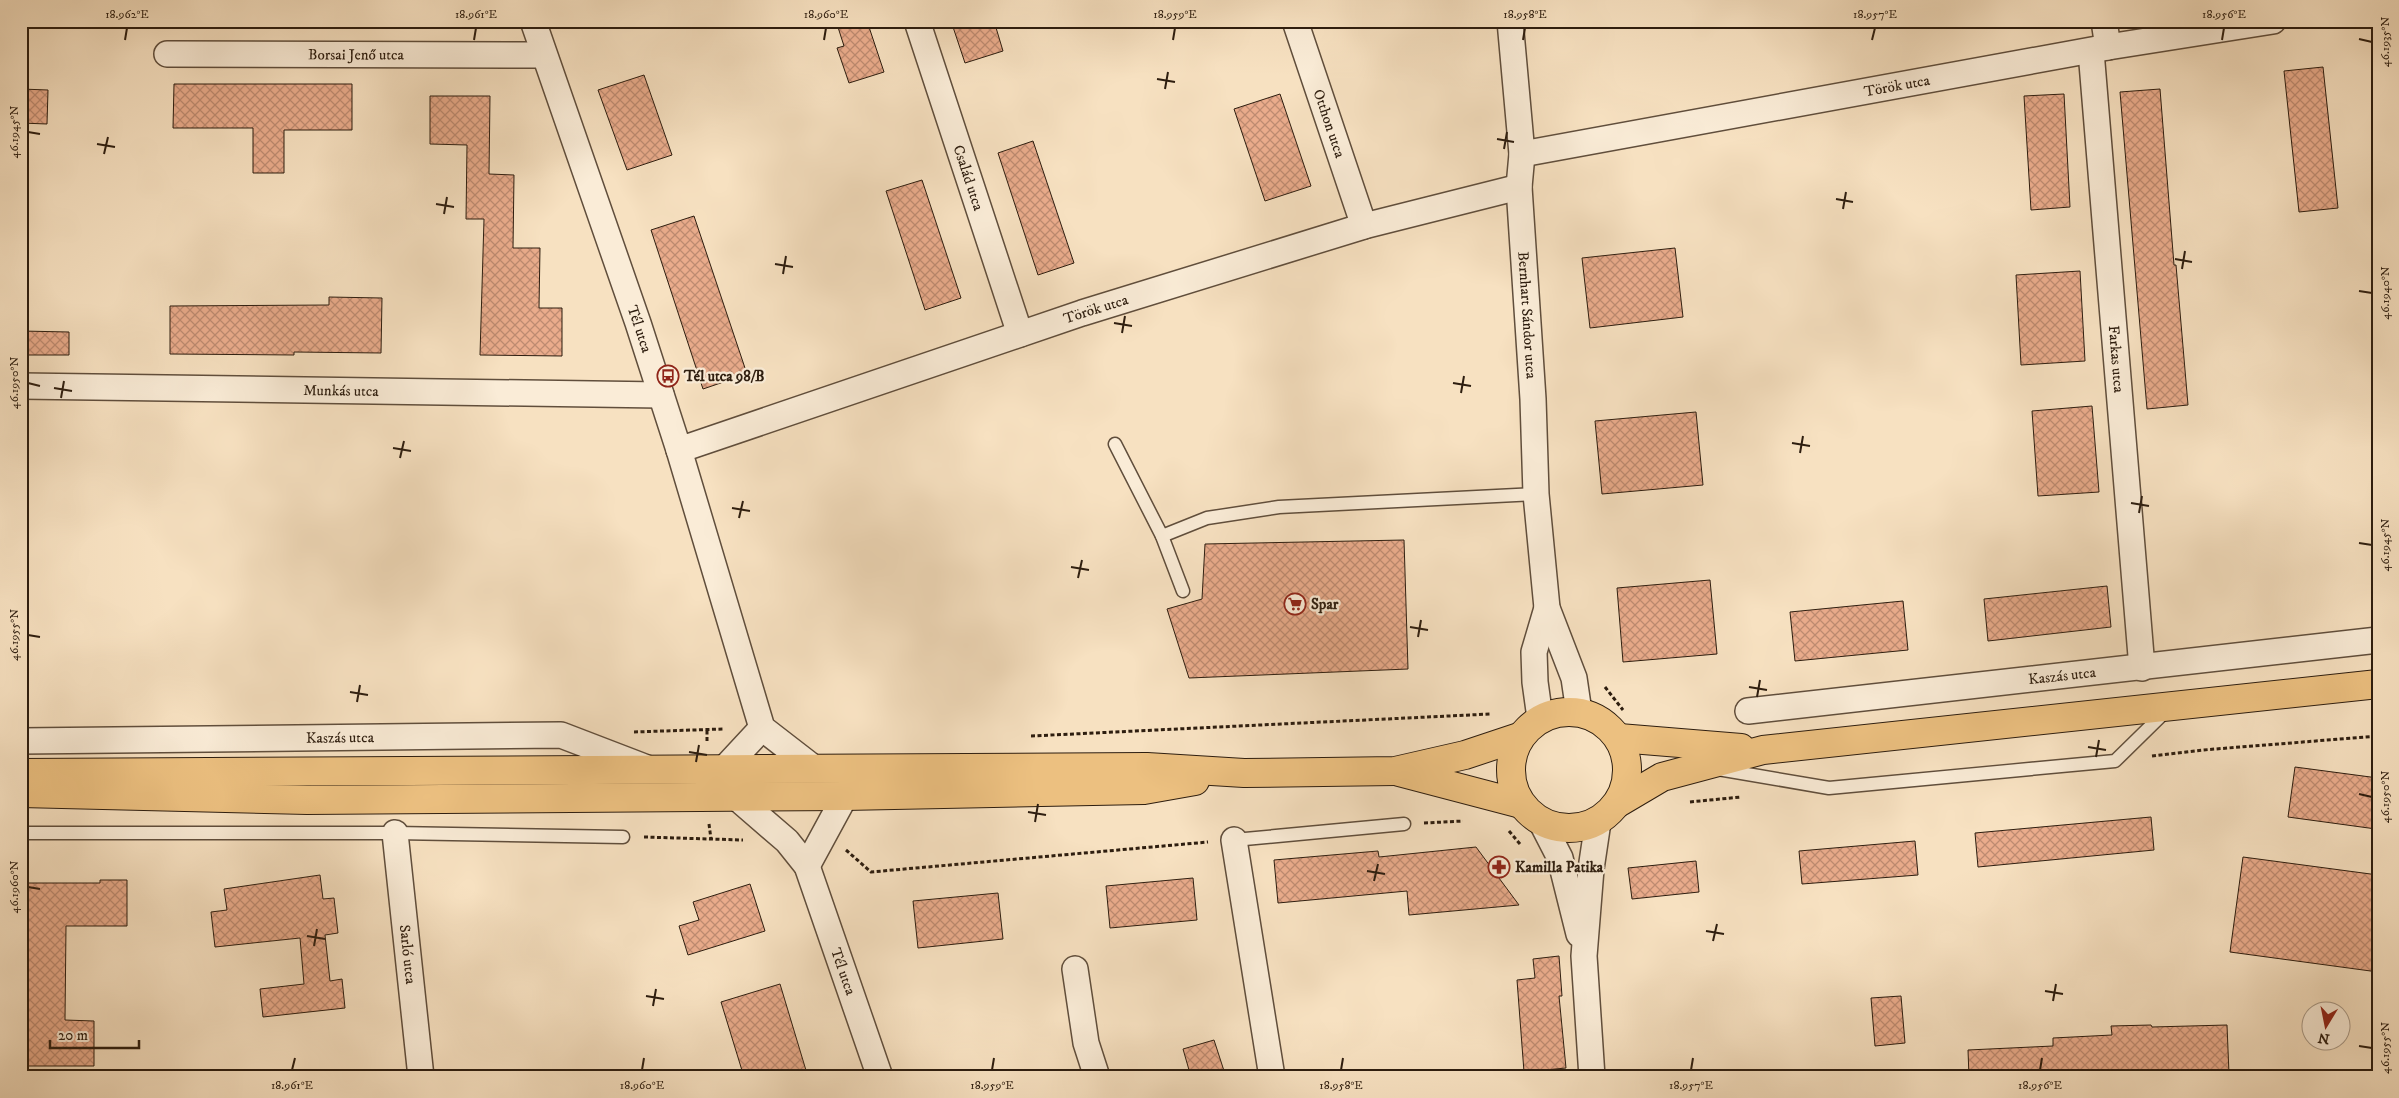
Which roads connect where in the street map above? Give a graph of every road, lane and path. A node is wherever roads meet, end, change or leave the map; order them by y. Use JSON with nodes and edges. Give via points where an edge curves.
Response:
{"nodes":[{"id":1,"x":533,"y":21,"type":"edge"},
{"id":2,"x":917,"y":21,"type":"edge"},
{"id":3,"x":1295,"y":21,"type":"edge"},
{"id":4,"x":1510,"y":21,"type":"edge"},
{"id":5,"x":2104,"y":21,"type":"edge"},
{"id":6,"x":2272,"y":21,"type":"edge"},
{"id":7,"x":2100,"y":48,"type":"junction"},
{"id":8,"x":167,"y":54,"type":"dead end"},
{"id":9,"x":544,"y":55,"type":"junction"},
{"id":10,"x":1522,"y":154,"type":"junction"},
{"id":11,"x":1518,"y":187,"type":"junction"},
{"id":12,"x":1364,"y":226,"type":"junction"},
{"id":13,"x":1020,"y":334,"type":"junction"},
{"id":14,"x":21,"y":386,"type":"edge"},
{"id":15,"x":661,"y":396,"type":"junction"},
{"id":16,"x":1115,"y":444,"type":"dead end"},
{"id":17,"x":679,"y":450,"type":"junction"},
{"id":18,"x":1536,"y":494,"type":"junction"},
{"id":19,"x":1162,"y":536,"type":"junction"},
{"id":20,"x":1184,"y":591,"type":"dead end"},
{"id":21,"x":1547,"y":608,"type":"junction"},
{"id":22,"x":2378,"y":640,"type":"edge"},
{"id":23,"x":2142,"y":668,"type":"junction"},
{"id":24,"x":2378,"y":684,"type":"edge"},
{"id":25,"x":2170,"y":707,"type":"junction"},
{"id":26,"x":1748,"y":711,"type":"dead end"},
{"id":27,"x":1579,"y":712,"type":"junction"},
{"id":28,"x":1462,"y":717,"type":"dead end"},
{"id":29,"x":1540,"y":718,"type":"junction"},
{"id":30,"x":730,"y":728,"type":"dead end"},
{"id":31,"x":762,"y":728,"type":"junction"},
{"id":32,"x":629,"y":732,"type":"dead end"},
{"id":33,"x":1026,"y":736,"type":"dead end"},
{"id":34,"x":2378,"y":736,"type":"edge"},
{"id":35,"x":1520,"y":737,"type":"junction"},
{"id":36,"x":1619,"y":738,"type":"junction"},
{"id":37,"x":21,"y":741,"type":"edge"},
{"id":38,"x":1763,"y":750,"type":"junction"},
{"id":39,"x":2115,"y":761,"type":"junction"},
{"id":40,"x":1701,"y":766,"type":"junction"},
{"id":41,"x":652,"y":769,"type":"junction"},
{"id":42,"x":815,"y":769,"type":"junction"},
{"id":43,"x":723,"y":770,"type":"junction"},
{"id":44,"x":1395,"y":771,"type":"junction"},
{"id":45,"x":21,"y":773,"type":"edge"},
{"id":46,"x":1244,"y":774,"type":"junction"},
{"id":47,"x":21,"y":793,"type":"edge"},
{"id":48,"x":845,"y":796,"type":"junction"},
{"id":49,"x":736,"y":797,"type":"junction"},
{"id":50,"x":1618,"y":803,"type":"junction"},
{"id":51,"x":1521,"y":804,"type":"junction"},
{"id":52,"x":1471,"y":820,"type":"dead end"},
{"id":53,"x":1598,"y":822,"type":"junction"},
{"id":54,"x":1542,"y":823,"type":"junction"},
{"id":55,"x":1404,"y":824,"type":"joint"},
{"id":56,"x":21,"y":833,"type":"edge"},
{"id":57,"x":395,"y":833,"type":"junction"},
{"id":58,"x":624,"y":837,"type":"joint"},
{"id":59,"x":746,"y":840,"type":"dead end"},
{"id":60,"x":1234,"y":840,"type":"junction"},
{"id":61,"x":843,"y":848,"type":"dead end"},
{"id":62,"x":808,"y":866,"type":"junction"},
{"id":63,"x":1584,"y":956,"type":"junction"},
{"id":64,"x":1075,"y":969,"type":"dead end"},
{"id":65,"x":421,"y":1077,"type":"edge"},
{"id":66,"x":880,"y":1077,"type":"edge"},
{"id":67,"x":1097,"y":1077,"type":"edge"},
{"id":68,"x":1272,"y":1077,"type":"edge"},
{"id":69,"x":1592,"y":1077,"type":"edge"}],
"edges":[{"from":1,"to":9,"type":"street","name":"Tél utca"},
{"from":2,"to":13,"type":"street","name":"Család utca"},
{"from":3,"to":12,"type":"street","name":"Otthon utca"},
{"from":4,"to":10,"type":"street","name":"Bernhart Sándor utca"},
{"from":5,"to":7,"type":"street","name":"Farkas utca"},
{"from":6,"to":7,"type":"street","name":"Török utca"},
{"from":7,"to":10,"type":"street","name":"Török utca"},
{"from":7,"to":23,"type":"street","name":"Farkas utca"},
{"from":8,"to":9,"type":"street","name":"Borsai Jenő utca"},
{"from":9,"to":15,"type":"street","name":"Tél utca"},
{"from":10,"to":11,"type":"street","name":"Bernhart Sándor utca"},
{"from":11,"to":12,"type":"street","name":"Török utca"},
{"from":11,"to":18,"type":"street","name":"Bernhart Sándor utca","via":[[1533,399]]},
{"from":12,"to":13,"type":"street","name":"Török utca"},
{"from":13,"to":17,"type":"street","name":"Török utca"},
{"from":14,"to":15,"type":"street","name":"Munkás utca"},
{"from":15,"to":17,"type":"street","name":"Tél utca"},
{"from":16,"to":19,"type":"lane"},
{"from":17,"to":31,"type":"street","name":"Tél utca"},
{"from":18,"to":19,"type":"lane","via":[[1279,507],[1207,518]]},
{"from":18,"to":21,"type":"street","name":"Bernhart Sándor utca"},
{"from":19,"to":20,"type":"lane"},
{"from":21,"to":27,"type":"street","name":"Bernhart Sándor utca","via":[[1574,678]]},
{"from":21,"to":29,"type":"street","name":"Bernhart Sándor utca","via":[[1534,652]]},
{"from":22,"to":23,"type":"street","name":"Kaszás utca"},
{"from":23,"to":26,"type":"street","name":"Kaszás utca"},
{"from":24,"to":25,"type":"main road"},
{"from":25,"to":38,"type":"main road"},
{"from":25,"to":39,"type":"lane"},
{"from":27,"to":29,"type":"main road","via":[[1559,712]]},
{"from":27,"to":36,"type":"main road","via":[[1602,721]]},
{"from":28,"to":33,"type":"path"},
{"from":29,"to":35,"type":"main road"},
{"from":30,"to":32,"type":"path"},
{"from":31,"to":42,"type":"street"},
{"from":31,"to":43,"type":"street"},
{"from":34,"to":39,"type":"path","via":[[2203,750]]},
{"from":35,"to":44,"type":"main road","via":[[1465,755]]},
{"from":35,"to":51,"type":"main road","via":[[1511,759],[1511,783]]},
{"from":36,"to":38,"type":"main road"},
{"from":36,"to":50,"type":"main road","via":[[1627,760],[1627,782]]},
{"from":37,"to":41,"type":"street","name":"Kaszás utca","via":[[561,735]]},
{"from":38,"to":40,"type":"main road"},
{"from":39,"to":40,"type":"lane","via":[[1829,788]]},
{"from":40,"to":50,"type":"main road","via":[[1662,777]]},
{"from":41,"to":43,"type":"main road"},
{"from":41,"to":45,"type":"main road"},
{"from":42,"to":43,"type":"main road"},
{"from":42,"to":46,"type":"main road","via":[[1147,767]]},
{"from":44,"to":46,"type":"main road"},
{"from":44,"to":51,"type":"main road"},
{"from":46,"to":48,"type":"main road","via":[[1144,790]]},
{"from":47,"to":49,"type":"main road","via":[[307,800]]},
{"from":48,"to":49,"type":"main road"},
{"from":48,"to":62,"type":"street"},
{"from":49,"to":62,"type":"street","name":"Tél utca","via":[[787,841]]},
{"from":50,"to":53,"type":"main road"},
{"from":51,"to":54,"type":"main road"},
{"from":52,"to":55,"type":"path"},
{"from":53,"to":54,"type":"main road","via":[[1571,829]]},
{"from":53,"to":63,"type":"street","via":[[1590,869]]},
{"from":54,"to":63,"type":"street","via":[[1560,858]]},
{"from":55,"to":60,"type":"lane"},
{"from":56,"to":57,"type":"lane"},
{"from":57,"to":58,"type":"lane"},
{"from":57,"to":65,"type":"street","name":"Sarló utca"},
{"from":58,"to":59,"type":"path"},
{"from":60,"to":61,"type":"path","via":[[871,872]]},
{"from":60,"to":68,"type":"street"},
{"from":62,"to":66,"type":"street","name":"Tél utca"},
{"from":63,"to":69,"type":"street"},
{"from":64,"to":67,"type":"street","via":[[1086,1043]]}]}
